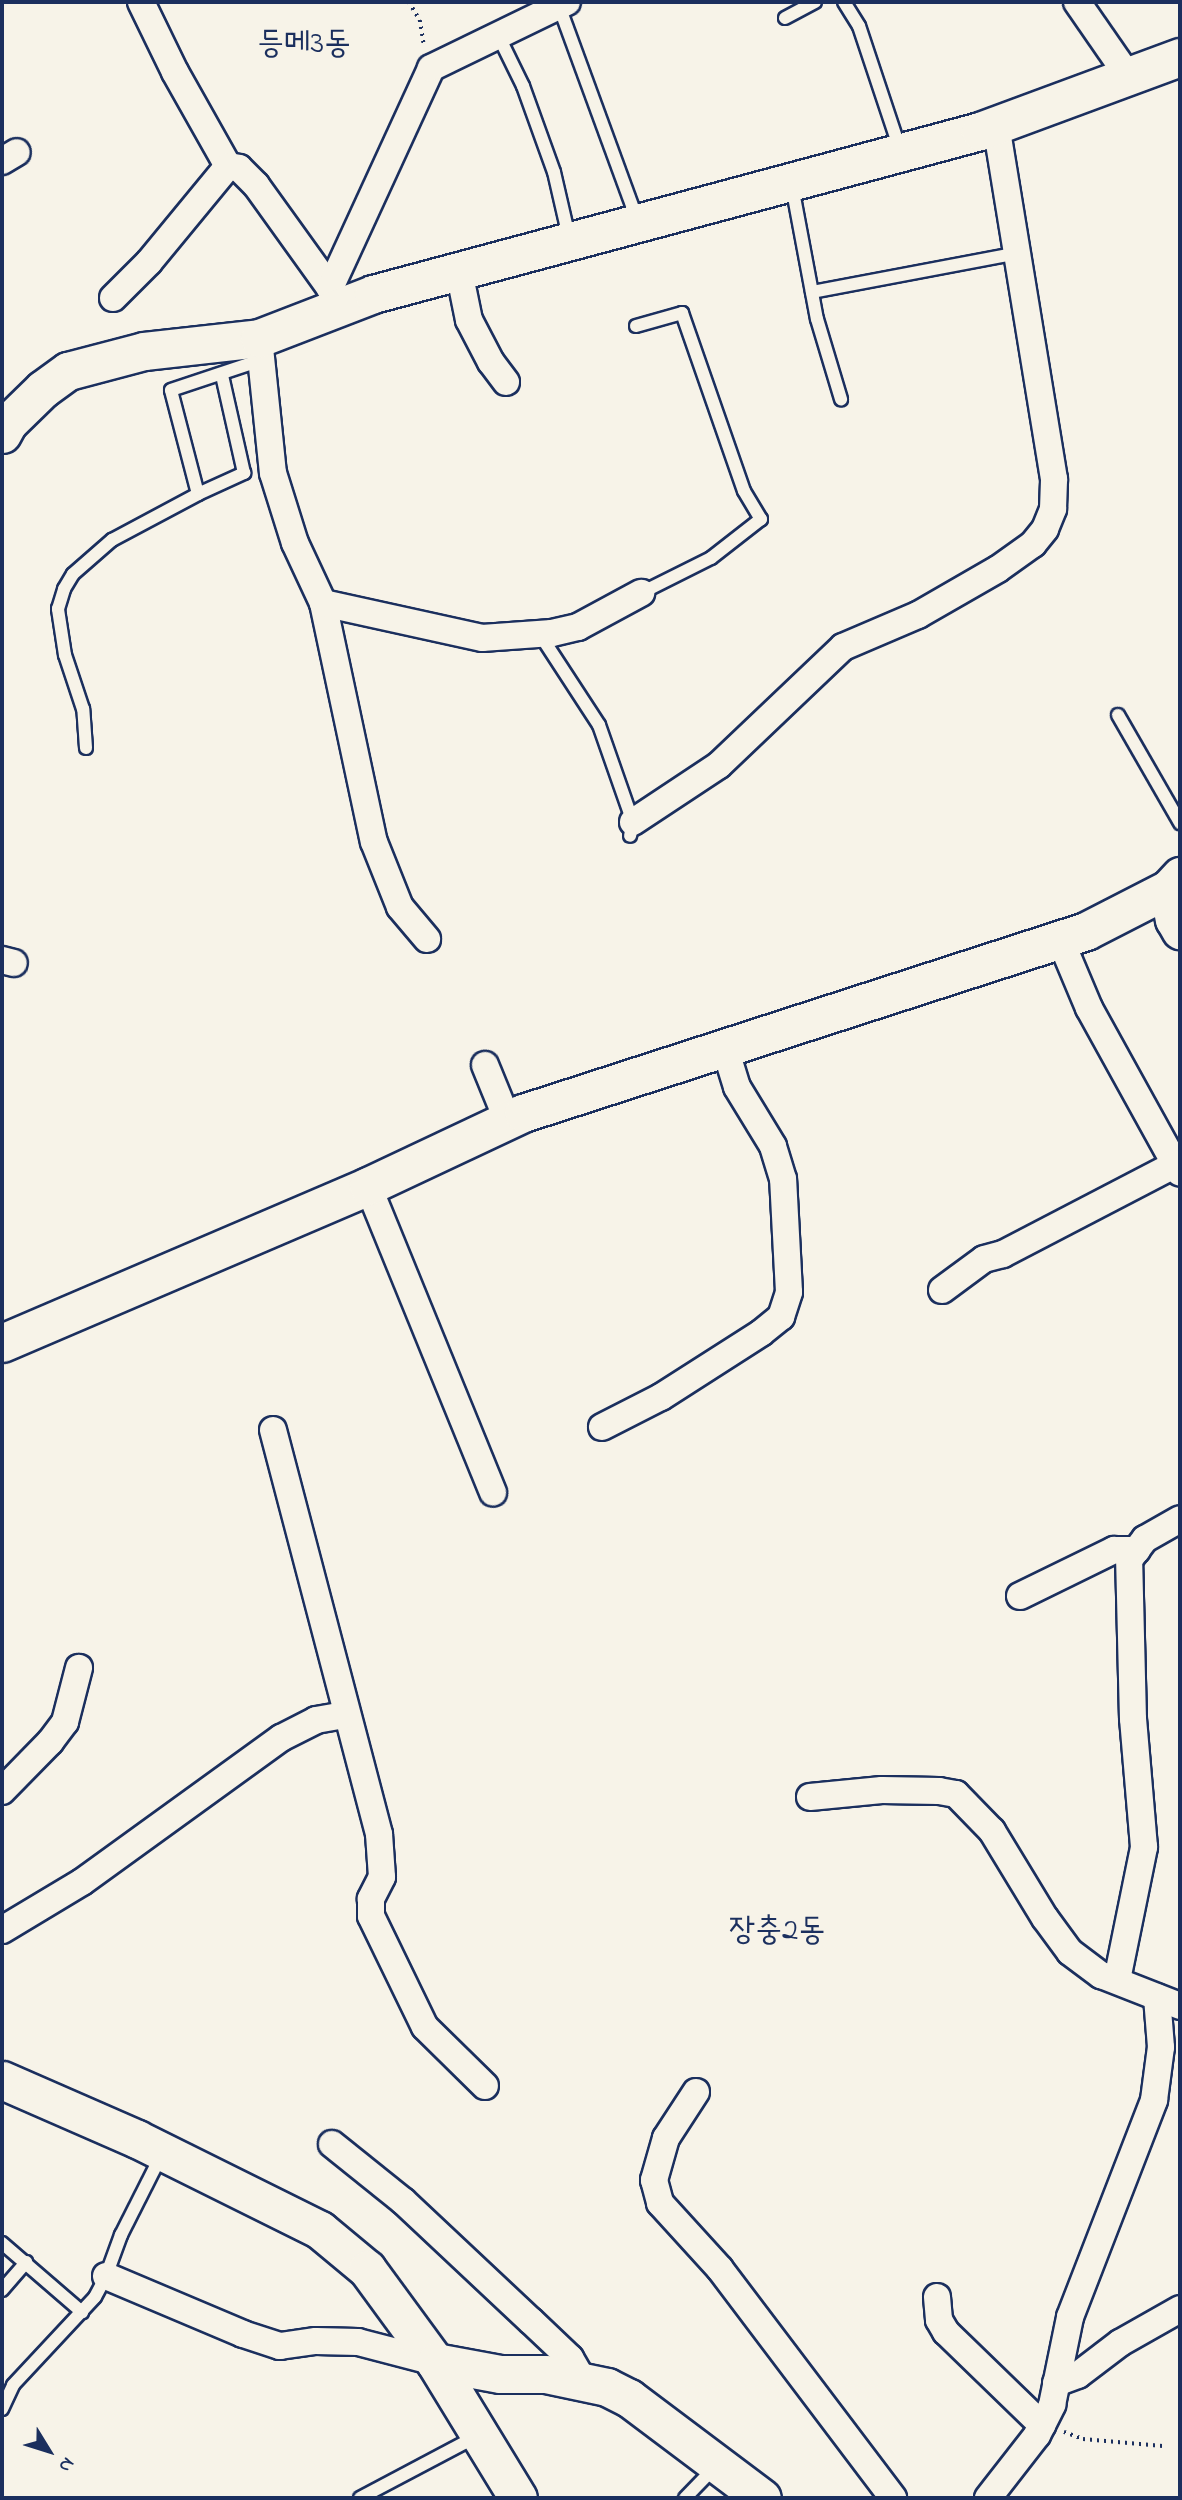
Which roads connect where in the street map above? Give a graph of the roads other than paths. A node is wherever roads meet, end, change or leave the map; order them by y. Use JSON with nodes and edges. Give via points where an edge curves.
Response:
{"nodes":[{"id":1,"x":141,"y":2,"type":"edge"},
{"id":2,"x":816,"y":2,"type":"edge"},
{"id":3,"x":844,"y":2,"type":"edge"},
{"id":4,"x":1077,"y":2,"type":"edge"},
{"id":5,"x":563,"y":4,"type":"edge"},
{"id":6,"x":785,"y":18,"type":"dead end"},
{"id":7,"x":498,"y":35,"type":"junction"},
{"id":8,"x":1180,"y":57,"type":"edge"},
{"id":9,"x":1129,"y":77,"type":"junction"},
{"id":10,"x":996,"y":125,"type":"junction"},
{"id":11,"x":901,"y":153,"type":"junction"},
{"id":12,"x":228,"y":166,"type":"junction"},
{"id":13,"x":791,"y":183,"type":"junction"},
{"id":14,"x":638,"y":223,"type":"junction"},
{"id":15,"x":570,"y":241,"type":"junction"},
{"id":16,"x":1018,"y":253,"type":"junction"},
{"id":17,"x":459,"y":271,"type":"junction"},
{"id":18,"x":812,"y":292,"type":"junction"},
{"id":19,"x":334,"y":296,"type":"junction"},
{"id":20,"x":113,"y":298,"type":"dead end"},
{"id":21,"x":636,"y":326,"type":"dead end"},
{"id":22,"x":260,"y":349,"type":"junction"},
{"id":23,"x":222,"y":376,"type":"junction"},
{"id":24,"x":506,"y":382,"type":"dead end"},
{"id":25,"x":841,"y":399,"type":"dead end"},
{"id":26,"x":2,"y":434,"type":"edge"},
{"id":27,"x":198,"y":494,"type":"junction"},
{"id":28,"x":641,"y":593,"type":"joint"},
{"id":29,"x":323,"y":603,"type":"junction"},
{"id":30,"x":539,"y":633,"type":"junction"},
{"id":31,"x":1118,"y":715,"type":"dead end"},
{"id":32,"x":86,"y":748,"type":"dead end"},
{"id":33,"x":1180,"y":823,"type":"edge"},
{"id":34,"x":631,"y":829,"type":"joint"},
{"id":35,"x":1176,"y":901,"type":"edge"},
{"id":36,"x":427,"y":939,"type":"dead end"},
{"id":37,"x":1060,"y":939,"type":"junction"},
{"id":38,"x":725,"y":1048,"type":"junction"},
{"id":39,"x":485,"y":1065,"type":"dead end"},
{"id":40,"x":507,"y":1119,"type":"junction"},
{"id":41,"x":1178,"y":1169,"type":"edge"},
{"id":42,"x":368,"y":1186,"type":"junction"},
{"id":43,"x":942,"y":1290,"type":"dead end"},
{"id":44,"x":2,"y":1343,"type":"edge"},
{"id":45,"x":602,"y":1427,"type":"dead end"},
{"id":46,"x":273,"y":1430,"type":"dead end"},
{"id":47,"x":493,"y":1493,"type":"dead end"},
{"id":48,"x":1180,"y":1519,"type":"edge"},
{"id":49,"x":1137,"y":1550,"type":"junction"},
{"id":50,"x":1020,"y":1596,"type":"dead end"},
{"id":51,"x":79,"y":1668,"type":"dead end"},
{"id":52,"x":345,"y":1715,"type":"junction"},
{"id":53,"x":2,"y":1791,"type":"edge"},
{"id":54,"x":810,"y":1797,"type":"dead end"},
{"id":55,"x":2,"y":1930,"type":"edge"},
{"id":56,"x":1117,"y":1980,"type":"junction"},
{"id":57,"x":1169,"y":2001,"type":"edge"},
{"id":58,"x":2,"y":2080,"type":"edge"},
{"id":59,"x":485,"y":2086,"type":"dead end"},
{"id":60,"x":696,"y":2092,"type":"dead end"},
{"id":61,"x":332,"y":2144,"type":"dead end"},
{"id":62,"x":163,"y":2152,"type":"junction"},
{"id":63,"x":2,"y":2243,"type":"edge"},
{"id":64,"x":26,"y":2262,"type":"junction"},
{"id":65,"x":106,"y":2276,"type":"junction"},
{"id":66,"x":2,"y":2290,"type":"edge"},
{"id":67,"x":937,"y":2297,"type":"dead end"},
{"id":68,"x":1180,"y":2309,"type":"edge"},
{"id":69,"x":82,"y":2312,"type":"junction"},
{"id":70,"x":435,"y":2362,"type":"junction"},
{"id":71,"x":584,"y":2382,"type":"junction"},
{"id":72,"x":1056,"y":2384,"type":"junction"},
{"id":73,"x":2,"y":2409,"type":"edge"},
{"id":74,"x":1042,"y":2425,"type":"junction"},
{"id":75,"x":479,"y":2435,"type":"junction"},
{"id":76,"x":718,"y":2464,"type":"junction"},
{"id":77,"x":360,"y":2498,"type":"edge"},
{"id":78,"x":518,"y":2498,"type":"edge"},
{"id":79,"x":685,"y":2498,"type":"edge"},
{"id":80,"x":762,"y":2498,"type":"edge"},
{"id":81,"x":892,"y":2498,"type":"edge"},
{"id":82,"x":988,"y":2498,"type":"edge"}],
"edges":[{"from":1,"to":12,"type":"street"},
{"from":2,"to":6,"type":"lane"},
{"from":3,"to":11,"type":"lane","via":[[859,26]]},
{"from":4,"to":9,"type":"street"},
{"from":5,"to":7,"type":"street"},
{"from":5,"to":14,"type":"lane"},
{"from":7,"to":15,"type":"lane","via":[[523,86],[554,172]]},
{"from":7,"to":19,"type":"street","via":[[431,68]]},
{"from":8,"to":9,"type":"street"},
{"from":9,"to":10,"type":"street"},
{"from":10,"to":11,"type":"street"},
{"from":10,"to":16,"type":"street"},
{"from":11,"to":13,"type":"street"},
{"from":12,"to":19,"type":"street","via":[[239,168],[256,185]]},
{"from":12,"to":20,"type":"street"},
{"from":13,"to":14,"type":"street"},
{"from":13,"to":18,"type":"lane"},
{"from":14,"to":15,"type":"street"},
{"from":15,"to":17,"type":"street"},
{"from":16,"to":18,"type":"lane"},
{"from":16,"to":34,"type":"street","via":[[1054,479],[1053,509],[1045,529],[1033,544],[998,569],[918,615],[843,647],[719,765]]},
{"from":17,"to":19,"type":"street"},
{"from":17,"to":24,"type":"street","via":[[469,320]]},
{"from":18,"to":25,"type":"lane"},
{"from":19,"to":22,"type":"street"},
{"from":21,"to":28,"type":"lane","via":[[682,313],[744,491],[761,519],[711,558]]},
{"from":22,"to":23,"type":"lane"},
{"from":22,"to":26,"type":"street","via":[[144,351],[68,371],[25,406]]},
{"from":22,"to":29,"type":"street","via":[[273,473],[295,543]]},
{"from":23,"to":27,"type":"lane","via":[[244,473]]},
{"from":23,"to":27,"type":"lane","via":[[172,390]]},
{"from":27,"to":32,"type":"lane","via":[[112,540],[73,574],[64,589],[58,609],[65,655],[83,709]]},
{"from":28,"to":30,"type":"street","via":[[578,626]]},
{"from":29,"to":30,"type":"street","via":[[482,638]]},
{"from":29,"to":36,"type":"street","via":[[374,842],[400,907]]},
{"from":30,"to":34,"type":"lane","via":[[599,725]]},
{"from":31,"to":33,"type":"lane"},
{"from":35,"to":37,"type":"street"},
{"from":37,"to":38,"type":"street"},
{"from":37,"to":41,"type":"street","via":[[1089,1008]]},
{"from":38,"to":40,"type":"street"},
{"from":38,"to":45,"type":"street","via":[[737,1087],[773,1146],[783,1179],[789,1292],[781,1317],[661,1397]]},
{"from":39,"to":40,"type":"street"},
{"from":40,"to":42,"type":"street"},
{"from":41,"to":43,"type":"street","via":[[984,1259]]},
{"from":42,"to":44,"type":"street"},
{"from":42,"to":47,"type":"street"},
{"from":46,"to":52,"type":"street"},
{"from":48,"to":49,"type":"street","via":[[1145,1539]]},
{"from":49,"to":50,"type":"street","via":[[1115,1550]]},
{"from":49,"to":56,"type":"street","via":[[1129,1560],[1129,1573],[1143,1847]]},
{"from":51,"to":53,"type":"street","via":[[65,1722]]},
{"from":52,"to":55,"type":"street","via":[[316,1720],[281,1738],[82,1882]]},
{"from":52,"to":59,"type":"street","via":[[379,1834],[382,1877],[371,1899],[371,1916],[425,2027]]},
{"from":54,"to":56,"type":"street","via":[[882,1790],[956,1794],[992,1831],[1070,1952],[1101,1975]]},
{"from":56,"to":57,"type":"street"},
{"from":57,"to":72,"type":"street","via":[[1154,2100],[1070,2317]]},
{"from":58,"to":62,"type":"street"},
{"from":60,"to":81,"type":"street","via":[[666,2138],[654,2180],[660,2203],[720,2269]]},
{"from":61,"to":71,"type":"street","via":[[403,2201],[521,2312],[569,2358]]},
{"from":62,"to":65,"type":"lane"},
{"from":62,"to":70,"type":"street","via":[[320,2230],[367,2269]]},
{"from":63,"to":64,"type":"lane"},
{"from":64,"to":66,"type":"lane"},
{"from":64,"to":69,"type":"lane"},
{"from":65,"to":69,"type":"lane"},
{"from":65,"to":70,"type":"street","via":[[280,2346],[358,2342]]},
{"from":67,"to":74,"type":"street","via":[[939,2320],[946,2332]]},
{"from":68,"to":72,"type":"street","via":[[1120,2343],[1078,2375]]},
{"from":69,"to":73,"type":"lane","via":[[13,2385]]},
{"from":70,"to":71,"type":"street"},
{"from":70,"to":75,"type":"street"},
{"from":71,"to":76,"type":"street","via":[[629,2398]]},
{"from":72,"to":74,"type":"street"},
{"from":74,"to":82,"type":"street"},
{"from":75,"to":77,"type":"lane"},
{"from":75,"to":78,"type":"street"},
{"from":76,"to":79,"type":"lane"},
{"from":76,"to":80,"type":"street"}]}
